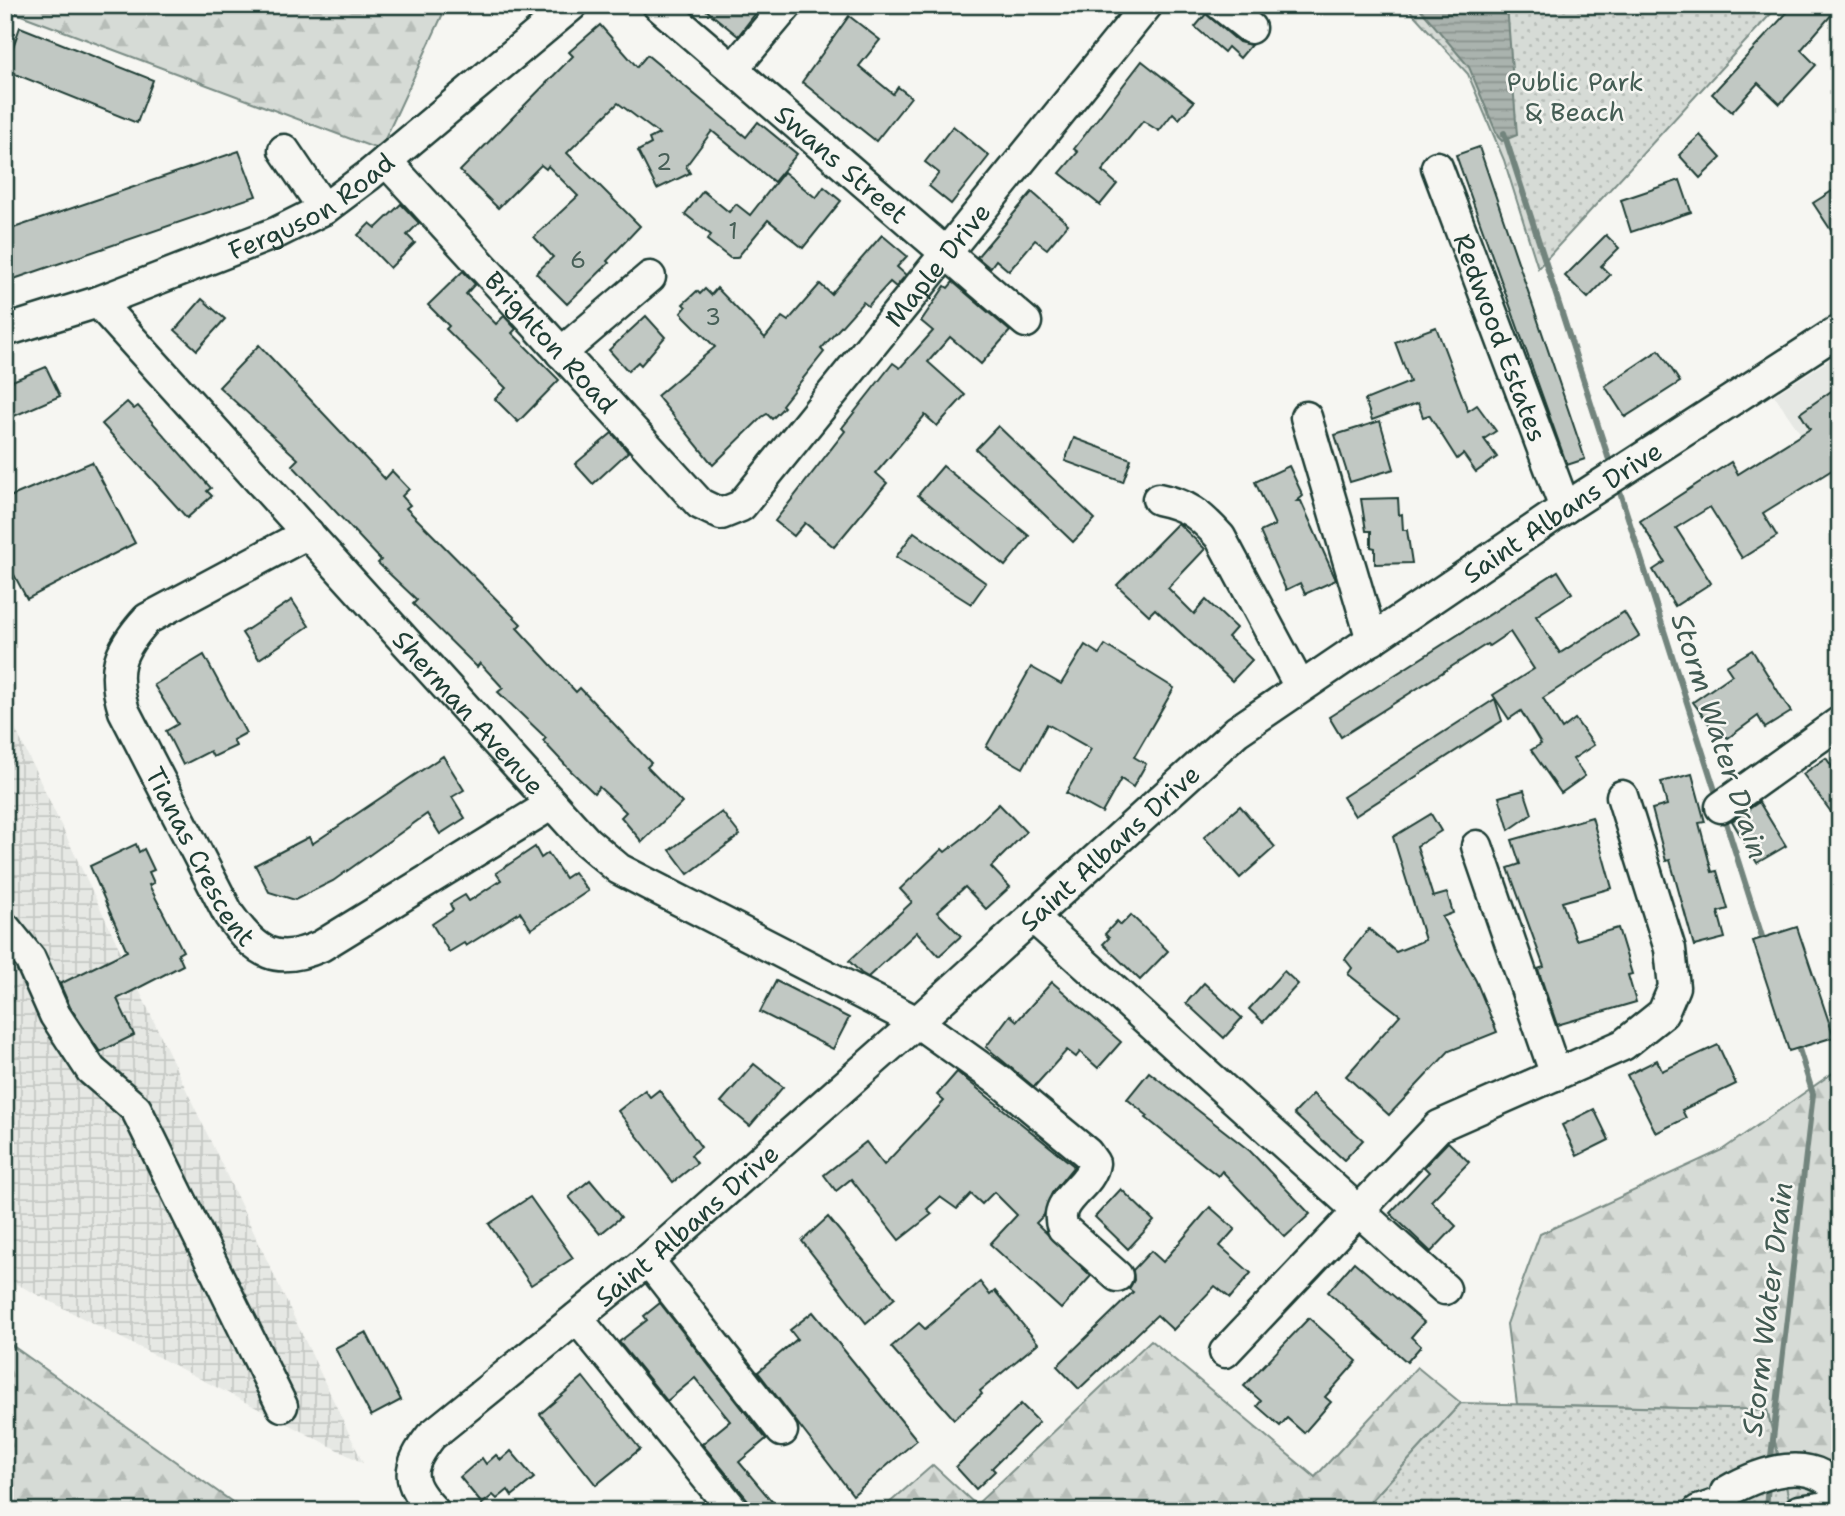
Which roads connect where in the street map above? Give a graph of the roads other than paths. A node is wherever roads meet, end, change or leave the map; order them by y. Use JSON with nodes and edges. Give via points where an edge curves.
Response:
{"nodes":[{"id":1,"x":572,"y":5,"type":"edge"},
{"id":2,"x":657,"y":5,"type":"edge"},
{"id":3,"x":787,"y":5,"type":"edge"},
{"id":4,"x":1147,"y":5,"type":"edge"},
{"id":5,"x":1221,"y":5,"type":"edge"},
{"id":6,"x":1250,"y":28,"type":"dead end"},
{"id":7,"x":733,"y":69,"type":"junction"},
{"id":8,"x":284,"y":150,"type":"dead end"},
{"id":9,"x":386,"y":162,"type":"junction"},
{"id":10,"x":1437,"y":167,"type":"dead end"},
{"id":11,"x":324,"y":209,"type":"junction"},
{"id":12,"x":948,"y":251,"type":"junction"},
{"id":13,"x":650,"y":276,"type":"dead end"},
{"id":14,"x":98,"y":302,"type":"junction"},
{"id":15,"x":1026,"y":322,"type":"dead end"},
{"id":16,"x":1840,"y":330,"type":"edge"},
{"id":17,"x":5,"y":331,"type":"edge"},
{"id":18,"x":561,"y":353,"type":"junction"},
{"id":19,"x":1306,"y":417,"type":"dead end"},
{"id":20,"x":1158,"y":499,"type":"dead end"},
{"id":21,"x":1564,"y":508,"type":"junction"},
{"id":22,"x":721,"y":514,"type":"joint"},
{"id":23,"x":308,"y":533,"type":"junction"},
{"id":24,"x":1372,"y":640,"type":"junction"},
{"id":25,"x":1300,"y":687,"type":"junction"},
{"id":26,"x":1837,"y":729,"type":"edge"},
{"id":27,"x":1622,"y":796,"type":"dead end"},
{"id":28,"x":552,"y":804,"type":"junction"},
{"id":29,"x":1721,"y":807,"type":"dead end"},
{"id":30,"x":1477,"y":846,"type":"dead end"},
{"id":31,"x":1033,"y":917,"type":"junction"},
{"id":32,"x":5,"y":928,"type":"edge"},
{"id":33,"x":917,"y":1022,"type":"junction"},
{"id":34,"x":1556,"y":1075,"type":"junction"},
{"id":35,"x":1358,"y":1212,"type":"junction"},
{"id":36,"x":648,"y":1260,"type":"junction"},
{"id":37,"x":1117,"y":1276,"type":"dead end"},
{"id":38,"x":1445,"y":1289,"type":"dead end"},
{"id":39,"x":577,"y":1318,"type":"junction"},
{"id":40,"x":1225,"y":1353,"type":"dead end"},
{"id":41,"x":282,"y":1406,"type":"dead end"},
{"id":42,"x":782,"y":1431,"type":"dead end"},
{"id":43,"x":1840,"y":1493,"type":"edge"},
{"id":44,"x":1840,"y":1505,"type":"edge"},
{"id":45,"x":1716,"y":1508,"type":"edge"},
{"id":46,"x":434,"y":1511,"type":"edge"},
{"id":47,"x":733,"y":1511,"type":"edge"},
{"id":48,"x":1799,"y":1511,"type":"edge"}],
"edges":[{"from":1,"to":9,"type":"street","name":"Ferguson Road"},
{"from":2,"to":7,"type":"street","name":"Swans Street"},
{"from":3,"to":7,"type":"street"},
{"from":4,"to":12,"type":"street","name":"Maple Drive"},
{"from":5,"to":6,"type":"street"},
{"from":7,"to":12,"type":"street","name":"Swans Street"},
{"from":8,"to":11,"type":"street"},
{"from":9,"to":11,"type":"street","name":"Ferguson Road"},
{"from":9,"to":18,"type":"street","name":"Brighton Road"},
{"from":10,"to":21,"type":"street","name":"Redwood Estates"},
{"from":11,"to":14,"type":"street","name":"Ferguson Road","via":[[278,232]]},
{"from":12,"to":15,"type":"street","name":"Swans Street"},
{"from":12,"to":22,"type":"street","name":"Maple Drive","via":[[741,506]]},
{"from":13,"to":18,"type":"street"},
{"from":14,"to":17,"type":"street","name":"Ferguson Road"},
{"from":14,"to":23,"type":"street","name":"Sherman Avenue"},
{"from":16,"to":21,"type":"street","name":"Saint Albans Drive"},
{"from":18,"to":22,"type":"street","name":"Brighton Road","via":[[700,504]]},
{"from":19,"to":24,"type":"street"},
{"from":20,"to":25,"type":"street","via":[[1181,503],[1203,517],[1220,537]]},
{"from":21,"to":24,"type":"street","name":"Saint Albans Drive"},
{"from":23,"to":28,"type":"street","name":"Sherman Avenue"},
{"from":23,"to":28,"type":"street","name":"Tianas Crescent","via":[[147,619],[118,663],[116,687],[124,711],[243,935],[261,950],[280,957],[301,955]]},
{"from":24,"to":25,"type":"street","name":"Saint Albans Drive"},
{"from":25,"to":31,"type":"street","name":"Saint Albans Drive","via":[[1237,731]]},
{"from":26,"to":29,"type":"street"},
{"from":27,"to":34,"type":"street","via":[[1670,948],[1674,987],[1663,1013],[1639,1035]]},
{"from":28,"to":33,"type":"street","name":"Sherman Avenue","via":[[619,869]]},
{"from":30,"to":34,"type":"street"},
{"from":31,"to":33,"type":"street","name":"Saint Albans Drive"},
{"from":31,"to":35,"type":"street"},
{"from":32,"to":41,"type":"street","via":[[30,959],[55,1016],[91,1070],[136,1109]]},
{"from":33,"to":36,"type":"street","name":"Saint Albans Drive"},
{"from":33,"to":37,"type":"street","name":"Sherman Avenue","via":[[1001,1082],[1087,1153],[1094,1163],[1093,1173],[1063,1205],[1059,1219],[1063,1228]]},
{"from":34,"to":35,"type":"street","via":[[1439,1126]]},
{"from":35,"to":38,"type":"street"},
{"from":35,"to":40,"type":"street"},
{"from":36,"to":39,"type":"street","name":"Saint Albans Drive"},
{"from":36,"to":42,"type":"street"},
{"from":39,"to":46,"type":"street","name":"Saint Albans Drive","via":[[431,1436],[414,1458],[412,1475],[418,1494]]},
{"from":39,"to":47,"type":"street"},
{"from":43,"to":45,"type":"street","via":[[1830,1478],[1801,1469],[1750,1479],[1726,1492]]},
{"from":44,"to":48,"type":"street"}]}
